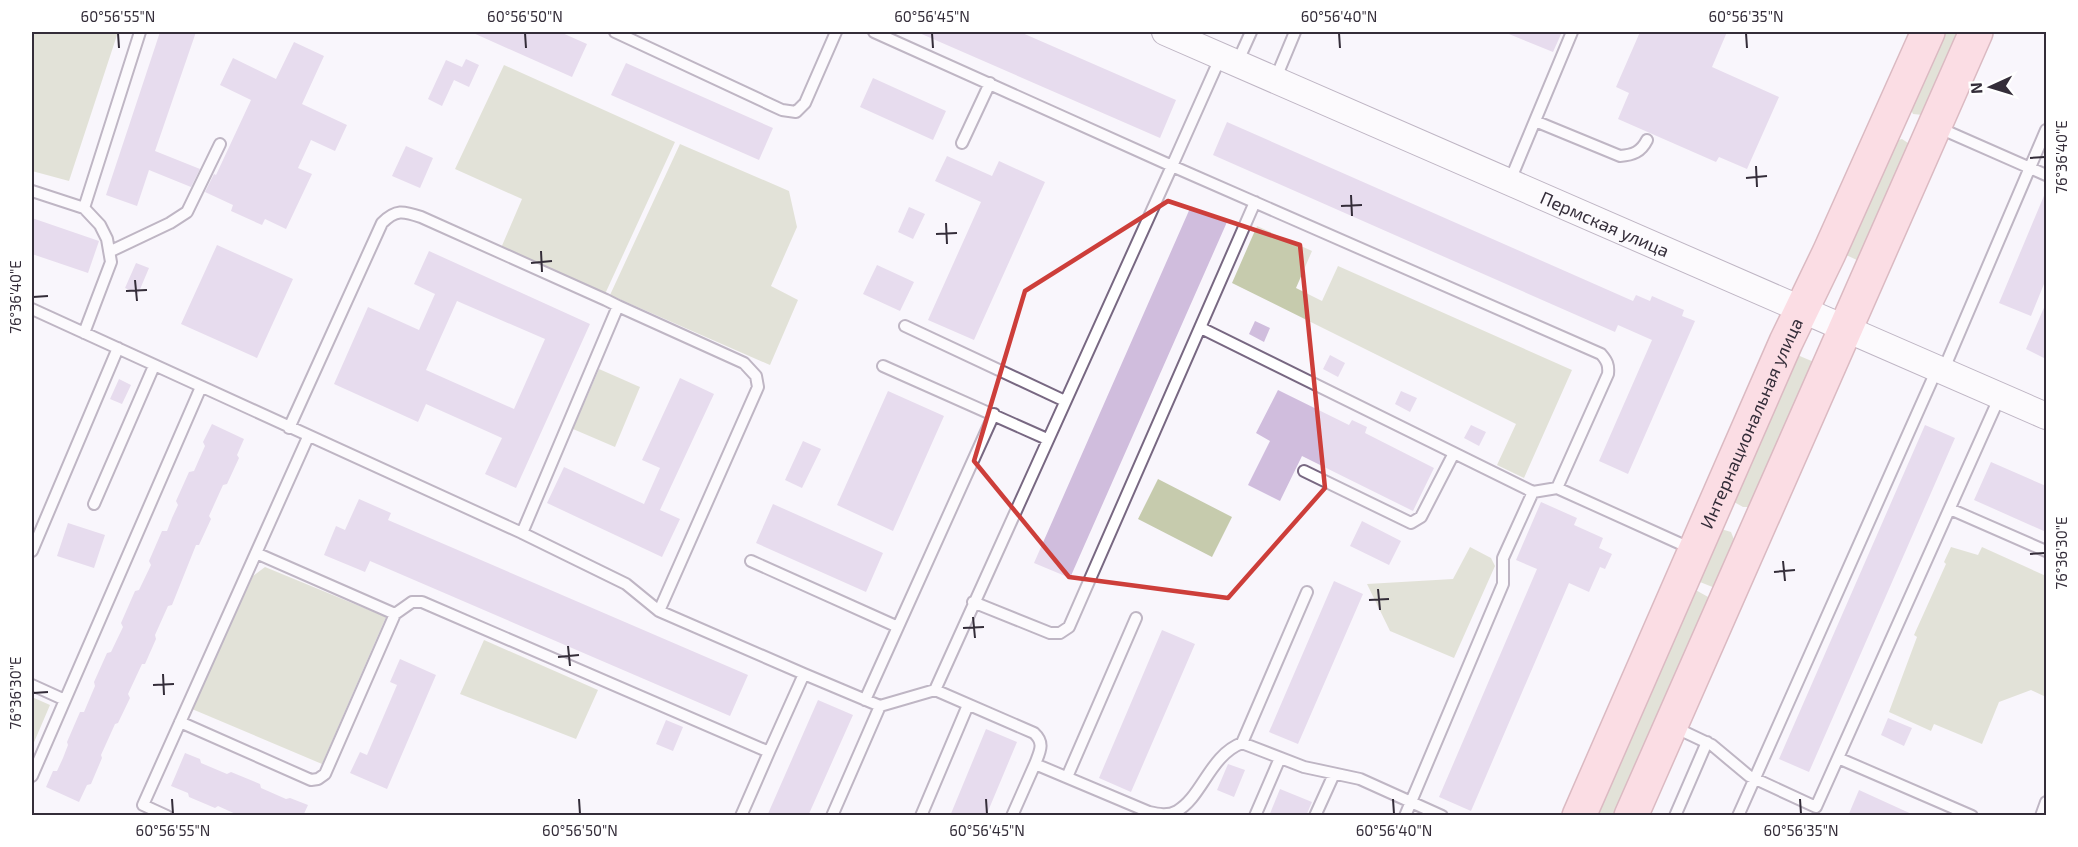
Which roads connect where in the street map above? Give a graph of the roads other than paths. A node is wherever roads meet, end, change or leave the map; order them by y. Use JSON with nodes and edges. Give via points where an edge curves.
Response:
{"nodes":[{"id":1,"x":140,"y":32,"type":"edge"},
{"id":2,"x":615,"y":32,"type":"edge"},
{"id":3,"x":836,"y":32,"type":"edge"},
{"id":4,"x":874,"y":32,"type":"edge"},
{"id":5,"x":1165,"y":32,"type":"edge"},
{"id":6,"x":1251,"y":32,"type":"edge"},
{"id":7,"x":1295,"y":32,"type":"edge"},
{"id":8,"x":1572,"y":32,"type":"edge"},
{"id":9,"x":1928,"y":32,"type":"edge"},
{"id":10,"x":1976,"y":32,"type":"edge"},
{"id":11,"x":1229,"y":60,"type":"junction"},
{"id":12,"x":1275,"y":80,"type":"junction"},
{"id":13,"x":990,"y":83,"type":"junction"},
{"id":14,"x":1890,"y":117,"type":"junction"},
{"id":15,"x":1535,"y":121,"type":"junction"},
{"id":16,"x":2046,"y":130,"type":"edge"},
{"id":17,"x":1932,"y":131,"type":"junction"},
{"id":18,"x":1647,"y":140,"type":"dead end"},
{"id":19,"x":962,"y":143,"type":"dead end"},
{"id":20,"x":220,"y":144,"type":"dead end"},
{"id":21,"x":1172,"y":166,"type":"junction"},
{"id":22,"x":2030,"y":168,"type":"junction"},
{"id":23,"x":2046,"y":175,"type":"edge"},
{"id":24,"x":1509,"y":183,"type":"junction"},
{"id":25,"x":32,"y":191,"type":"edge"},
{"id":26,"x":1255,"y":202,"type":"junction"},
{"id":27,"x":84,"y":208,"type":"junction"},
{"id":28,"x":111,"y":251,"type":"junction"},
{"id":29,"x":618,"y":306,"type":"junction"},
{"id":30,"x":32,"y":309,"type":"edge"},
{"id":31,"x":1802,"y":309,"type":"junction"},
{"id":32,"x":905,"y":326,"type":"dead end"},
{"id":33,"x":1201,"y":328,"type":"junction"},
{"id":34,"x":1845,"y":328,"type":"junction"},
{"id":35,"x":84,"y":333,"type":"junction"},
{"id":36,"x":118,"y":348,"type":"junction"},
{"id":37,"x":154,"y":366,"type":"junction"},
{"id":38,"x":883,"y":366,"type":"dead end"},
{"id":39,"x":1940,"y":370,"type":"junction"},
{"id":40,"x":201,"y":387,"type":"junction"},
{"id":41,"x":2000,"y":396,"type":"junction"},
{"id":42,"x":1065,"y":401,"type":"junction"},
{"id":43,"x":994,"y":414,"type":"junction"},
{"id":44,"x":2046,"y":416,"type":"edge"},
{"id":45,"x":289,"y":428,"type":"junction"},
{"id":46,"x":308,"y":437,"type":"junction"},
{"id":47,"x":1047,"y":439,"type":"junction"},
{"id":48,"x":1454,"y":453,"type":"junction"},
{"id":49,"x":1304,"y":471,"type":"dead end"},
{"id":50,"x":1557,"y":488,"type":"junction"},
{"id":51,"x":1533,"y":492,"type":"junction"},
{"id":52,"x":94,"y":504,"type":"dead end"},
{"id":53,"x":1713,"y":509,"type":"junction"},
{"id":54,"x":1950,"y":509,"type":"junction"},
{"id":55,"x":1758,"y":529,"type":"junction"},
{"id":56,"x":522,"y":533,"type":"junction"},
{"id":57,"x":1695,"y":550,"type":"junction"},
{"id":58,"x":32,"y":551,"type":"edge"},
{"id":59,"x":2046,"y":551,"type":"edge"},
{"id":60,"x":256,"y":553,"type":"junction"},
{"id":61,"x":751,"y":561,"type":"dead end"},
{"id":62,"x":1307,"y":592,"type":"dead end"},
{"id":63,"x":973,"y":602,"type":"junction"},
{"id":64,"x":659,"y":611,"type":"junction"},
{"id":65,"x":395,"y":614,"type":"junction"},
{"id":66,"x":1136,"y":618,"type":"dead end"},
{"id":67,"x":898,"y":627,"type":"junction"},
{"id":68,"x":804,"y":675,"type":"junction"},
{"id":69,"x":32,"y":685,"type":"edge"},
{"id":70,"x":935,"y":690,"type":"junction"},
{"id":71,"x":65,"y":700,"type":"junction"},
{"id":72,"x":865,"y":700,"type":"junction"},
{"id":73,"x":968,"y":705,"type":"junction"},
{"id":74,"x":880,"y":706,"type":"junction"},
{"id":75,"x":180,"y":722,"type":"junction"},
{"id":76,"x":1671,"y":725,"type":"junction"},
{"id":77,"x":1707,"y":742,"type":"junction"},
{"id":78,"x":1242,"y":743,"type":"junction"},
{"id":79,"x":769,"y":752,"type":"junction"},
{"id":80,"x":1280,"y":758,"type":"junction"},
{"id":81,"x":1838,"y":758,"type":"junction"},
{"id":82,"x":1035,"y":764,"type":"junction"},
{"id":83,"x":1334,"y":774,"type":"junction"},
{"id":84,"x":32,"y":776,"type":"edge"},
{"id":85,"x":1066,"y":777,"type":"junction"},
{"id":86,"x":1755,"y":779,"type":"junction"},
{"id":87,"x":1412,"y":802,"type":"junction"},
{"id":88,"x":2046,"y":802,"type":"edge"},
{"id":89,"x":144,"y":810,"type":"edge"},
{"id":90,"x":1819,"y":811,"type":"edge"},
{"id":91,"x":1176,"y":814,"type":"edge"},
{"id":92,"x":167,"y":816,"type":"edge"},
{"id":93,"x":741,"y":816,"type":"edge"},
{"id":94,"x":832,"y":816,"type":"edge"},
{"id":95,"x":921,"y":816,"type":"edge"},
{"id":96,"x":1012,"y":816,"type":"edge"},
{"id":97,"x":1255,"y":816,"type":"edge"},
{"id":98,"x":1315,"y":816,"type":"edge"},
{"id":99,"x":1405,"y":816,"type":"edge"},
{"id":100,"x":1442,"y":816,"type":"edge"},
{"id":101,"x":1579,"y":816,"type":"edge"},
{"id":102,"x":1630,"y":816,"type":"edge"},
{"id":103,"x":1675,"y":816,"type":"edge"},
{"id":104,"x":1738,"y":816,"type":"edge"},
{"id":105,"x":1972,"y":816,"type":"edge"},
{"id":106,"x":2040,"y":816,"type":"edge"}],
"edges":[{"from":1,"to":27,"type":"lane"},
{"from":2,"to":3,"type":"lane","via":[[782,110],[796,112],[805,103]]},
{"from":4,"to":13,"type":"lane"},
{"from":5,"to":11,"type":"street","name":"Пермская улица"},
{"from":6,"to":11,"type":"lane"},
{"from":7,"to":12,"type":"lane"},
{"from":8,"to":15,"type":"lane"},
{"from":9,"to":14,"type":"main road","name":"Интернациональная улица"},
{"from":10,"to":17,"type":"main road"},
{"from":11,"to":12,"type":"street","name":"Пермская улица"},
{"from":11,"to":21,"type":"lane"},
{"from":12,"to":24,"type":"street","name":"Пермская улица"},
{"from":13,"to":19,"type":"lane"},
{"from":13,"to":21,"type":"lane"},
{"from":14,"to":17,"type":"main road"},
{"from":14,"to":31,"type":"main road","name":"Интернациональная улица"},
{"from":15,"to":18,"type":"lane","via":[[1620,156],[1638,152]]},
{"from":15,"to":24,"type":"lane"},
{"from":16,"to":22,"type":"lane"},
{"from":17,"to":22,"type":"lane"},
{"from":17,"to":34,"type":"main road"},
{"from":20,"to":28,"type":"lane","via":[[187,212]]},
{"from":21,"to":26,"type":"lane"},
{"from":21,"to":42,"type":"lane"},
{"from":22,"to":23,"type":"lane"},
{"from":22,"to":39,"type":"lane"},
{"from":24,"to":31,"type":"street","name":"Пермская улица"},
{"from":25,"to":27,"type":"lane"},
{"from":26,"to":33,"type":"lane"},
{"from":26,"to":50,"type":"lane","via":[[1600,354],[1609,367],[1608,374]]},
{"from":27,"to":28,"type":"lane","via":[[100,225]]},
{"from":28,"to":35,"type":"lane","via":[[111,262]]},
{"from":29,"to":45,"type":"lane","via":[[421,217],[392,213],[381,223]]},
{"from":29,"to":56,"type":"lane"},
{"from":29,"to":64,"type":"lane","via":[[744,363],[756,376],[758,387]]},
{"from":30,"to":35,"type":"lane"},
{"from":31,"to":34,"type":"street","name":"Пермская улица"},
{"from":31,"to":53,"type":"main road","name":"Интернациональная улица"},
{"from":32,"to":42,"type":"lane"},
{"from":33,"to":48,"type":"lane"},
{"from":33,"to":63,"type":"lane","via":[[1069,627],[1060,633],[1050,633]]},
{"from":34,"to":39,"type":"street","name":"Пермская улица"},
{"from":34,"to":55,"type":"main road"},
{"from":35,"to":36,"type":"lane"},
{"from":36,"to":37,"type":"lane"},
{"from":36,"to":58,"type":"lane"},
{"from":37,"to":40,"type":"lane"},
{"from":37,"to":52,"type":"lane"},
{"from":38,"to":43,"type":"lane"},
{"from":39,"to":41,"type":"street","name":"Пермская улица"},
{"from":39,"to":86,"type":"lane"},
{"from":40,"to":45,"type":"lane"},
{"from":40,"to":71,"type":"lane"},
{"from":41,"to":44,"type":"street","name":"Пермская улица"},
{"from":41,"to":54,"type":"lane"},
{"from":42,"to":47,"type":"lane"},
{"from":43,"to":47,"type":"lane"},
{"from":43,"to":67,"type":"lane"},
{"from":45,"to":46,"type":"lane"},
{"from":46,"to":56,"type":"lane"},
{"from":46,"to":60,"type":"lane"},
{"from":47,"to":63,"type":"lane"},
{"from":48,"to":49,"type":"lane","via":[[1421,517],[1411,523]]},
{"from":48,"to":51,"type":"lane"},
{"from":50,"to":51,"type":"lane"},
{"from":50,"to":57,"type":"lane"},
{"from":51,"to":87,"type":"lane","via":[[1503,558],[1503,584]]},
{"from":53,"to":55,"type":"main road"},
{"from":53,"to":57,"type":"main road","name":"Интернациональная улица"},
{"from":54,"to":59,"type":"lane"},
{"from":54,"to":81,"type":"lane"},
{"from":55,"to":76,"type":"main road"},
{"from":56,"to":64,"type":"lane","via":[[626,584]]},
{"from":57,"to":101,"type":"main road","name":"Интернациональная улица"},
{"from":60,"to":65,"type":"lane"},
{"from":60,"to":75,"type":"lane"},
{"from":61,"to":67,"type":"lane"},
{"from":62,"to":78,"type":"lane"},
{"from":63,"to":70,"type":"lane"},
{"from":64,"to":68,"type":"lane"},
{"from":65,"to":75,"type":"lane","via":[[325,774],[318,780],[310,780]]},
{"from":65,"to":79,"type":"lane","via":[[412,602],[422,602]]},
{"from":66,"to":85,"type":"lane"},
{"from":67,"to":72,"type":"lane"},
{"from":68,"to":72,"type":"lane"},
{"from":68,"to":79,"type":"lane"},
{"from":69,"to":71,"type":"lane"},
{"from":70,"to":73,"type":"lane"},
{"from":70,"to":74,"type":"lane"},
{"from":71,"to":84,"type":"lane"},
{"from":72,"to":74,"type":"lane"},
{"from":73,"to":82,"type":"lane","via":[[1034,733],[1042,747]]},
{"from":73,"to":95,"type":"lane"},
{"from":74,"to":94,"type":"lane"},
{"from":75,"to":89,"type":"lane"},
{"from":76,"to":77,"type":"lane"},
{"from":76,"to":102,"type":"main road"},
{"from":77,"to":86,"type":"lane"},
{"from":77,"to":103,"type":"lane"},
{"from":78,"to":80,"type":"lane"},
{"from":78,"to":91,"type":"lane","via":[[1224,755]]},
{"from":79,"to":93,"type":"lane"},
{"from":80,"to":83,"type":"lane"},
{"from":80,"to":97,"type":"lane"},
{"from":81,"to":90,"type":"lane"},
{"from":81,"to":105,"type":"lane"},
{"from":82,"to":85,"type":"lane"},
{"from":82,"to":96,"type":"lane"},
{"from":83,"to":87,"type":"lane","via":[[1360,779]]},
{"from":83,"to":98,"type":"lane"},
{"from":85,"to":91,"type":"lane","via":[[1149,812]]},
{"from":86,"to":90,"type":"lane"},
{"from":86,"to":104,"type":"lane"},
{"from":87,"to":99,"type":"lane"},
{"from":87,"to":100,"type":"lane"},
{"from":88,"to":106,"type":"lane"},
{"from":89,"to":92,"type":"lane"}]}
